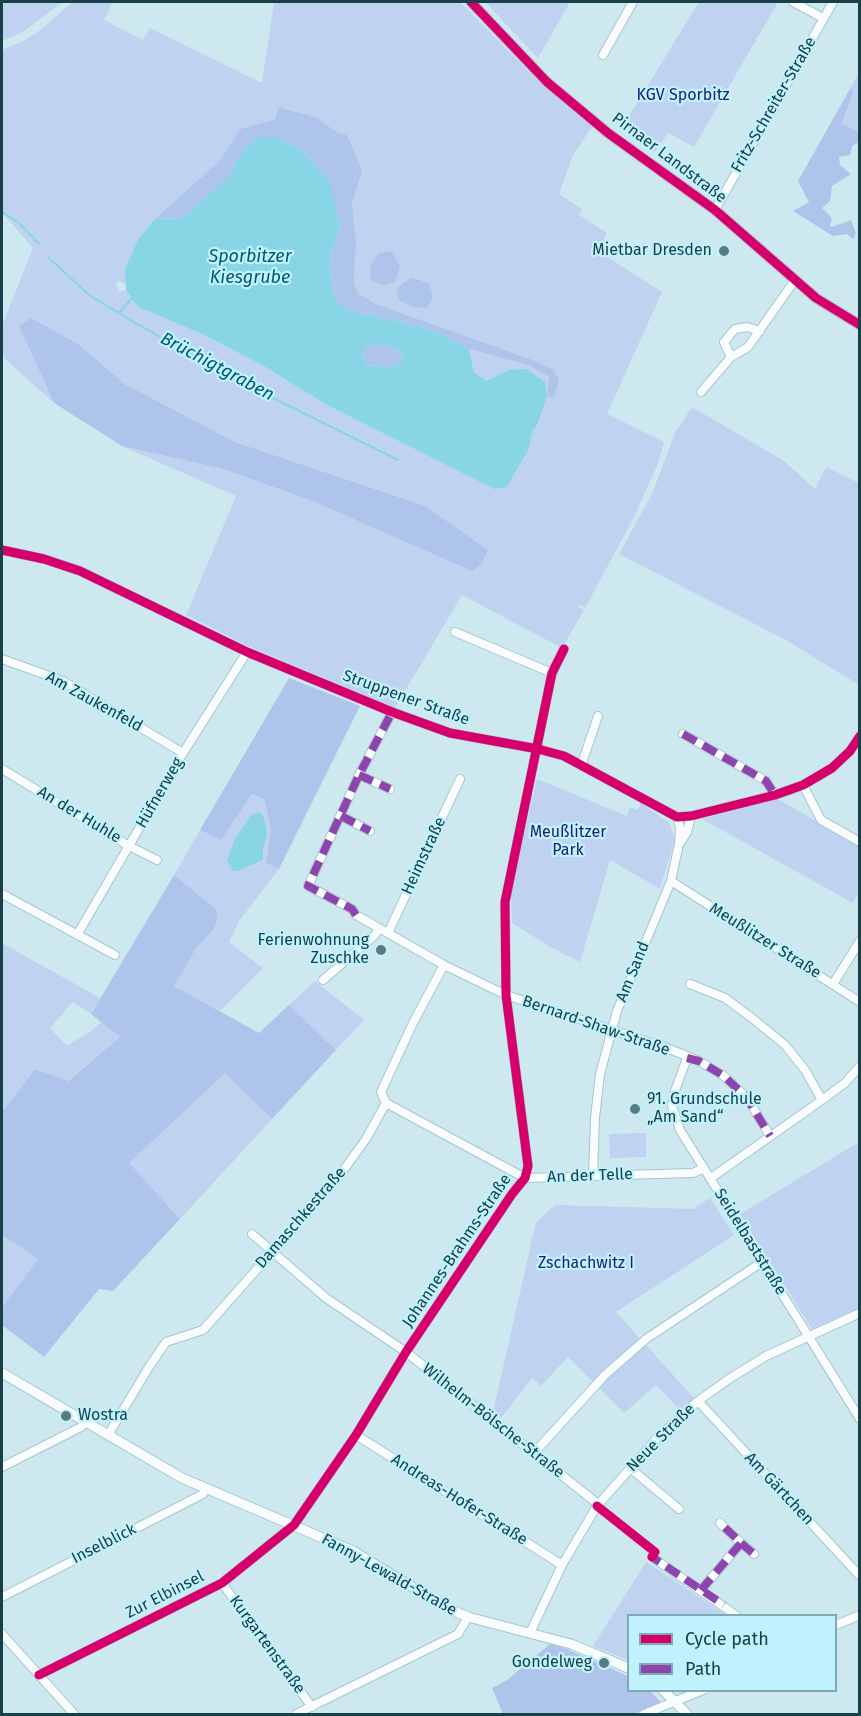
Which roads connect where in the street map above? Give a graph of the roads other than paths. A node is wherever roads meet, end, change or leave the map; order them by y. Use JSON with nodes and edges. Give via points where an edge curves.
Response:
{"nodes":[{"id":1,"x":471,"y":2,"type":"edge"},
{"id":2,"x":633,"y":2,"type":"edge"},
{"id":3,"x":793,"y":2,"type":"edge"},
{"id":4,"x":833,"y":2,"type":"edge"},
{"id":5,"x":823,"y":18,"type":"junction"},
{"id":6,"x":603,"y":56,"type":"dead end"},
{"id":7,"x":715,"y":210,"type":"junction"},
{"id":8,"x":795,"y":280,"type":"junction"},
{"id":9,"x":860,"y":325,"type":"edge"},
{"id":10,"x":760,"y":331,"type":"junction"},
{"id":11,"x":731,"y":357,"type":"junction"},
{"id":12,"x":700,"y":392,"type":"dead end"},
{"id":13,"x":2,"y":550,"type":"edge"},
{"id":14,"x":455,"y":632,"type":"dead end"},
{"id":15,"x":564,"y":649,"type":"dead end"},
{"id":16,"x":247,"y":652,"type":"junction"},
{"id":17,"x":2,"y":659,"type":"edge"},
{"id":18,"x":552,"y":673,"type":"junction"},
{"id":19,"x":392,"y":712,"type":"junction"},
{"id":20,"x":598,"y":716,"type":"dead end"},
{"id":21,"x":683,"y":734,"type":"dead end"},
{"id":22,"x":860,"y":736,"type":"edge"},
{"id":23,"x":538,"y":749,"type":"junction"},
{"id":24,"x":183,"y":753,"type":"junction"},
{"id":25,"x":581,"y":766,"type":"junction"},
{"id":26,"x":2,"y":769,"type":"edge"},
{"id":27,"x":359,"y":775,"type":"junction"},
{"id":28,"x":460,"y":779,"type":"dead end"},
{"id":29,"x":803,"y":785,"type":"junction"},
{"id":30,"x":390,"y":789,"type":"dead end"},
{"id":31,"x":775,"y":795,"type":"junction"},
{"id":32,"x":341,"y":816,"type":"junction"},
{"id":33,"x":691,"y":816,"type":"junction"},
{"id":34,"x":677,"y":817,"type":"junction"},
{"id":35,"x":370,"y":831,"type":"dead end"},
{"id":36,"x":860,"y":843,"type":"edge"},
{"id":37,"x":679,"y":844,"type":"junction"},
{"id":38,"x":129,"y":846,"type":"junction"},
{"id":39,"x":157,"y":860,"type":"dead end"},
{"id":40,"x":670,"y":881,"type":"junction"},
{"id":41,"x":2,"y":894,"type":"edge"},
{"id":42,"x":379,"y":928,"type":"junction"},
{"id":43,"x":388,"y":933,"type":"junction"},
{"id":44,"x":77,"y":935,"type":"junction"},
{"id":45,"x":860,"y":941,"type":"edge"},
{"id":46,"x":115,"y":955,"type":"dead end"},
{"id":47,"x":444,"y":965,"type":"junction"},
{"id":48,"x":323,"y":980,"type":"dead end"},
{"id":49,"x":690,"y":984,"type":"dead end"},
{"id":50,"x":833,"y":984,"type":"junction"},
{"id":51,"x":506,"y":995,"type":"junction"},
{"id":52,"x":860,"y":1002,"type":"edge"},
{"id":53,"x":611,"y":1031,"type":"junction"},
{"id":54,"x":687,"y":1058,"type":"junction"},
{"id":55,"x":860,"y":1066,"type":"edge"},
{"id":56,"x":822,"y":1100,"type":"junction"},
{"id":57,"x":386,"y":1103,"type":"junction"},
{"id":58,"x":771,"y":1136,"type":"junction"},
{"id":59,"x":704,"y":1168,"type":"junction"},
{"id":60,"x":593,"y":1176,"type":"junction"},
{"id":61,"x":525,"y":1178,"type":"junction"},
{"id":62,"x":711,"y":1178,"type":"junction"},
{"id":63,"x":252,"y":1234,"type":"dead end"},
{"id":64,"x":272,"y":1251,"type":"junction"},
{"id":65,"x":762,"y":1262,"type":"junction"},
{"id":66,"x":860,"y":1313,"type":"edge"},
{"id":67,"x":809,"y":1335,"type":"junction"},
{"id":68,"x":406,"y":1352,"type":"junction"},
{"id":69,"x":2,"y":1373,"type":"edge"},
{"id":70,"x":698,"y":1401,"type":"junction"},
{"id":71,"x":860,"y":1419,"type":"edge"},
{"id":72,"x":86,"y":1422,"type":"junction"},
{"id":73,"x":108,"y":1435,"type":"junction"},
{"id":74,"x":356,"y":1435,"type":"junction"},
{"id":75,"x":534,"y":1453,"type":"junction"},
{"id":76,"x":2,"y":1467,"type":"edge"},
{"id":77,"x":630,"y":1468,"type":"junction"},
{"id":78,"x":205,"y":1490,"type":"junction"},
{"id":79,"x":598,"y":1504,"type":"junction"},
{"id":80,"x":679,"y":1509,"type":"dead end"},
{"id":81,"x":720,"y":1523,"type":"dead end"},
{"id":82,"x":294,"y":1525,"type":"junction"},
{"id":83,"x":741,"y":1543,"type":"junction"},
{"id":84,"x":754,"y":1554,"type":"dead end"},
{"id":85,"x":652,"y":1557,"type":"dead end"},
{"id":86,"x":562,"y":1565,"type":"junction"},
{"id":87,"x":860,"y":1576,"type":"edge"},
{"id":88,"x":222,"y":1583,"type":"junction"},
{"id":89,"x":701,"y":1590,"type":"junction"},
{"id":90,"x":2,"y":1597,"type":"edge"},
{"id":91,"x":734,"y":1614,"type":"edge"},
{"id":92,"x":860,"y":1615,"type":"edge"},
{"id":93,"x":468,"y":1617,"type":"junction"},
{"id":94,"x":837,"y":1625,"type":"edge"},
{"id":95,"x":530,"y":1633,"type":"junction"},
{"id":96,"x":2,"y":1634,"type":"edge"},
{"id":97,"x":627,"y":1668,"type":"edge"},
{"id":98,"x":39,"y":1675,"type":"junction"},
{"id":99,"x":665,"y":1692,"type":"edge"},
{"id":100,"x":699,"y":1692,"type":"edge"},
{"id":101,"x":675,"y":1703,"type":"junction"},
{"id":102,"x":312,"y":1707,"type":"junction"},
{"id":103,"x":74,"y":1714,"type":"edge"},
{"id":104,"x":296,"y":1714,"type":"edge"},
{"id":105,"x":644,"y":1714,"type":"edge"},
{"id":106,"x":687,"y":1714,"type":"edge"}],
"edges":[{"from":1,"to":7,"type":"street","name":"Pirnaer Landstraße","via":[[547,82],[608,133]]},
{"from":2,"to":6,"type":"street"},
{"from":3,"to":5,"type":"street"},
{"from":4,"to":5,"type":"street","name":"Fritz-Schreiter-Straße"},
{"from":5,"to":7,"type":"street","name":"Fritz-Schreiter-Straße"},
{"from":7,"to":8,"type":"street","name":"Pirnaer Landstraße"},
{"from":8,"to":9,"type":"street","name":"Pirnaer Landstraße"},
{"from":8,"to":10,"type":"street"},
{"from":10,"to":11,"type":"street","via":[[748,347]]},
{"from":10,"to":11,"type":"street","via":[[735,329],[724,342]]},
{"from":11,"to":12,"type":"street"},
{"from":13,"to":16,"type":"street","name":"Struppener Straße","via":[[80,571]]},
{"from":14,"to":18,"type":"street"},
{"from":15,"to":18,"type":"street","name":"Johannes-Brahms-Straße"},
{"from":16,"to":19,"type":"street","name":"Struppener Straße"},
{"from":16,"to":24,"type":"street","name":"Hüfnerweg"},
{"from":17,"to":24,"type":"street","name":"Am Zaukenfeld","via":[[63,681]]},
{"from":18,"to":23,"type":"street","name":"Johannes-Brahms-Straße"},
{"from":19,"to":23,"type":"street","name":"Struppener Straße","via":[[450,733]]},
{"from":19,"to":27,"type":"street"},
{"from":20,"to":25,"type":"street"},
{"from":21,"to":31,"type":"street","via":[[766,781]]},
{"from":22,"to":29,"type":"street","via":[[832,768]]},
{"from":23,"to":25,"type":"street","name":"Struppener Straße","via":[[564,756]]},
{"from":23,"to":51,"type":"street","name":"Johannes-Brahms-Straße","via":[[506,890]]},
{"from":24,"to":38,"type":"street","name":"Hüfnerweg"},
{"from":25,"to":34,"type":"street","name":"Struppener Straße"},
{"from":26,"to":38,"type":"street","name":"An der Huhle"},
{"from":27,"to":30,"type":"street"},
{"from":27,"to":32,"type":"street"},
{"from":28,"to":43,"type":"street","name":"Heimstraße"},
{"from":29,"to":31,"type":"street"},
{"from":29,"to":36,"type":"street","via":[[821,820]]},
{"from":31,"to":33,"type":"street"},
{"from":32,"to":35,"type":"street"},
{"from":32,"to":42,"type":"street","name":"Bernard-Shaw-Straße","via":[[308,886]]},
{"from":33,"to":34,"type":"street"},
{"from":33,"to":37,"type":"street","name":"Am Sand"},
{"from":34,"to":37,"type":"street","name":"Am Sand"},
{"from":37,"to":40,"type":"street","name":"Am Sand"},
{"from":38,"to":39,"type":"street","name":"An der Huhle"},
{"from":38,"to":44,"type":"street","name":"Hüfnerweg"},
{"from":40,"to":50,"type":"street","name":"Meußlitzer Straße"},
{"from":40,"to":53,"type":"street","name":"Am Sand"},
{"from":41,"to":44,"type":"street"},
{"from":42,"to":43,"type":"street","name":"Bernard-Shaw-Straße"},
{"from":42,"to":48,"type":"street"},
{"from":43,"to":47,"type":"street","name":"Bernard-Shaw-Straße"},
{"from":44,"to":46,"type":"street"},
{"from":45,"to":50,"type":"street"},
{"from":47,"to":51,"type":"street","name":"Bernard-Shaw-Straße"},
{"from":47,"to":57,"type":"street","name":"Damaschkestraße","via":[[381,1092]]},
{"from":49,"to":56,"type":"street","via":[[725,998],[785,1046]]},
{"from":50,"to":52,"type":"street","name":"Meußlitzer Straße"},
{"from":51,"to":53,"type":"street","name":"Bernard-Shaw-Straße"},
{"from":51,"to":61,"type":"street","name":"Johannes-Brahms-Straße","via":[[528,1166]]},
{"from":53,"to":54,"type":"street","name":"Bernard-Shaw-Straße"},
{"from":53,"to":60,"type":"street","name":"Am Sand","via":[[600,1074]]},
{"from":54,"to":58,"type":"street","name":"Bernard-Shaw-Straße","via":[[724,1076],[747,1098]]},
{"from":54,"to":59,"type":"street","name":"Seidelbaststraße","via":[[672,1106],[680,1130]]},
{"from":55,"to":56,"type":"street"},
{"from":56,"to":58,"type":"street"},
{"from":57,"to":61,"type":"street","name":"An der Telle"},
{"from":57,"to":64,"type":"street","name":"Damaschkestraße","via":[[337,1179]]},
{"from":58,"to":62,"type":"street"},
{"from":59,"to":60,"type":"street","name":"An der Telle","via":[[693,1173]]},
{"from":59,"to":62,"type":"street","name":"Seidelbaststraße"},
{"from":60,"to":61,"type":"street","name":"An der Telle"},
{"from":61,"to":68,"type":"street","name":"Johannes-Brahms-Straße"},
{"from":62,"to":65,"type":"street","name":"Seidelbaststraße"},
{"from":63,"to":64,"type":"street","name":"Wilhelm-Bölsche-Straße"},
{"from":64,"to":68,"type":"street","name":"Wilhelm-Bölsche-Straße","via":[[326,1298]]},
{"from":64,"to":73,"type":"street","name":"Damaschkestraße","via":[[203,1330],[166,1342]]},
{"from":65,"to":67,"type":"street","name":"Seidelbaststraße"},
{"from":65,"to":75,"type":"street","via":[[646,1340],[605,1375]]},
{"from":66,"to":67,"type":"street","name":"Neue Straße"},
{"from":67,"to":70,"type":"street","name":"Neue Straße","via":[[766,1356]]},
{"from":67,"to":71,"type":"street","name":"Seidelbaststraße"},
{"from":68,"to":74,"type":"street","name":"Johannes-Brahms-Straße"},
{"from":68,"to":75,"type":"street","name":"Wilhelm-Bölsche-Straße"},
{"from":69,"to":72,"type":"street","name":"Fanny-Lewald-Straße"},
{"from":70,"to":77,"type":"street","name":"Neue Straße"},
{"from":70,"to":87,"type":"street","name":"Am Gärtchen"},
{"from":72,"to":73,"type":"street","name":"Fanny-Lewald-Straße"},
{"from":72,"to":76,"type":"street"},
{"from":73,"to":78,"type":"street","name":"Fanny-Lewald-Straße"},
{"from":74,"to":82,"type":"street","name":"Johannes-Brahms-Straße"},
{"from":74,"to":86,"type":"street","name":"Andreas-Hofer-Straße"},
{"from":75,"to":79,"type":"street","name":"Wilhelm-Bölsche-Straße"},
{"from":77,"to":79,"type":"street","name":"Neue Straße"},
{"from":77,"to":80,"type":"street"},
{"from":78,"to":82,"type":"street","name":"Fanny-Lewald-Straße"},
{"from":78,"to":90,"type":"street","name":"Inselblick"},
{"from":79,"to":86,"type":"street","name":"Neue Straße"},
{"from":81,"to":83,"type":"street"},
{"from":82,"to":88,"type":"street","name":"Zur Elbinsel"},
{"from":82,"to":93,"type":"street","name":"Fanny-Lewald-Straße","via":[[353,1551],[448,1609]]},
{"from":83,"to":84,"type":"street"},
{"from":83,"to":89,"type":"street"},
{"from":85,"to":89,"type":"street"},
{"from":86,"to":95,"type":"street","name":"Neue Straße"},
{"from":88,"to":98,"type":"street","name":"Zur Elbinsel"},
{"from":88,"to":102,"type":"street","name":"Kurgartenstraße"},
{"from":89,"to":91,"type":"street"},
{"from":92,"to":94,"type":"street"},
{"from":93,"to":95,"type":"street","name":"Fanny-Lewald-Straße"},
{"from":93,"to":102,"type":"street","via":[[458,1634]]},
{"from":95,"to":97,"type":"street","name":"Fanny-Lewald-Straße","via":[[571,1644]]},
{"from":96,"to":98,"type":"street"},
{"from":98,"to":103,"type":"street"},
{"from":99,"to":101,"type":"street"},
{"from":100,"to":101,"type":"street"},
{"from":101,"to":105,"type":"street"},
{"from":101,"to":106,"type":"street"},
{"from":102,"to":104,"type":"street"}]}
